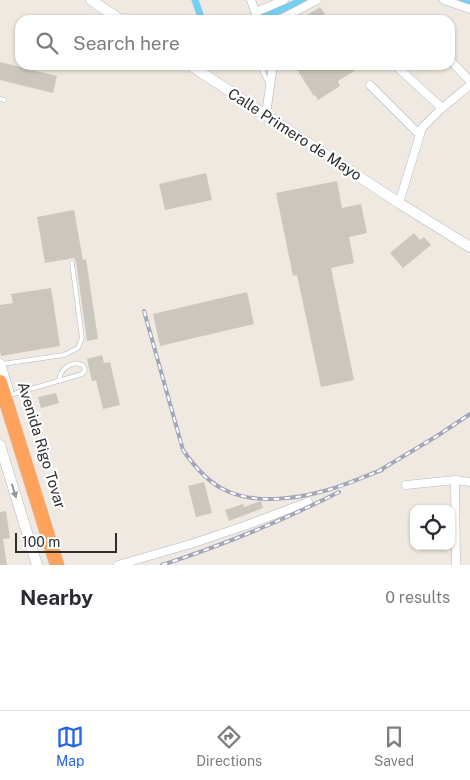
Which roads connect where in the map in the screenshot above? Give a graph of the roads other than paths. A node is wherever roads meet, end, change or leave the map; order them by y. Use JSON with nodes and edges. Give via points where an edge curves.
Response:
{"nodes":[{"id":1,"x":91,"y":0,"type":"edge"},
{"id":2,"x":251,"y":0,"type":"edge"},
{"id":3,"x":284,"y":0,"type":"edge"},
{"id":4,"x":317,"y":0,"type":"edge"},
{"id":5,"x":444,"y":0,"type":"edge"},
{"id":6,"x":470,"y":9,"type":"edge"},
{"id":7,"x":114,"y":15,"type":"edge"},
{"id":8,"x":257,"y":15,"type":"edge"},
{"id":9,"x":259,"y":15,"type":"edge"},
{"id":10,"x":288,"y":15,"type":"edge"},
{"id":11,"x":455,"y":65,"type":"edge"},
{"id":12,"x":198,"y":70,"type":"edge"},
{"id":13,"x":262,"y":70,"type":"edge"},
{"id":14,"x":272,"y":70,"type":"edge"},
{"id":15,"x":400,"y":70,"type":"edge"},
{"id":16,"x":470,"y":80,"type":"edge"},
{"id":17,"x":370,"y":85,"type":"dead end"},
{"id":18,"x":470,"y":85,"type":"edge"},
{"id":19,"x":270,"y":87,"type":"junction"},
{"id":20,"x":442,"y":108,"type":"junction"},
{"id":21,"x":266,"y":114,"type":"junction"},
{"id":22,"x":419,"y":134,"type":"junction"},
{"id":23,"x":399,"y":203,"type":"junction"},
{"id":24,"x":470,"y":247,"type":"edge"},
{"id":25,"x":72,"y":263,"type":"dead end"},
{"id":26,"x":0,"y":364,"type":"edge"},
{"id":27,"x":59,"y":381,"type":"junction"},
{"id":28,"x":0,"y":382,"type":"edge"},
{"id":29,"x":10,"y":395,"type":"junction"},
{"id":30,"x":0,"y":409,"type":"edge"},
{"id":31,"x":0,"y":444,"type":"edge"},
{"id":32,"x":455,"y":480,"type":"junction"},
{"id":33,"x":470,"y":482,"type":"edge"},
{"id":34,"x":406,"y":485,"type":"dead end"},
{"id":35,"x":308,"y":502,"type":"dead end"},
{"id":36,"x":60,"y":563,"type":"edge"},
{"id":37,"x":37,"y":565,"type":"edge"},
{"id":38,"x":48,"y":565,"type":"edge"},
{"id":39,"x":118,"y":565,"type":"edge"},
{"id":40,"x":456,"y":565,"type":"edge"}],
"edges":[{"from":1,"to":7,"type":"main road"},
{"from":2,"to":8,"type":"street"},
{"from":3,"to":9,"type":"street"},
{"from":4,"to":10,"type":"street"},
{"from":5,"to":6,"type":"street"},
{"from":11,"to":16,"type":"street"},
{"from":12,"to":21,"type":"main road","name":"Calle Primero de Mayo"},
{"from":13,"to":19,"type":"lane"},
{"from":14,"to":19,"type":"street"},
{"from":15,"to":20,"type":"street"},
{"from":17,"to":22,"type":"street"},
{"from":18,"to":20,"type":"street"},
{"from":19,"to":21,"type":"street"},
{"from":20,"to":22,"type":"street","via":[[426,122]]},
{"from":21,"to":23,"type":"main road","name":"Calle Primero de Mayo"},
{"from":22,"to":23,"type":"street"},
{"from":23,"to":24,"type":"main road","name":"Calle Primero de Mayo"},
{"from":25,"to":26,"type":"lane","via":[[82,338],[78,348],[64,355]]},
{"from":26,"to":29,"type":"main road","name":"Avenida Rigo Tovar"},
{"from":27,"to":27,"type":"lane","via":[[82,374],[85,370],[83,365],[65,367]]},
{"from":27,"to":29,"type":"lane"},
{"from":28,"to":36,"type":"highway","name":"Avenida Rigo Tovar"},
{"from":29,"to":36,"type":"main road","name":"Avenida Rigo Tovar"},
{"from":30,"to":38,"type":"highway","name":"Avenida Rigo Tovar"},
{"from":31,"to":37,"type":"main road","one_way":true},
{"from":32,"to":33,"type":"street"},
{"from":32,"to":34,"type":"street"},
{"from":32,"to":40,"type":"street"},
{"from":35,"to":39,"type":"street","via":[[194,543]]}]}
